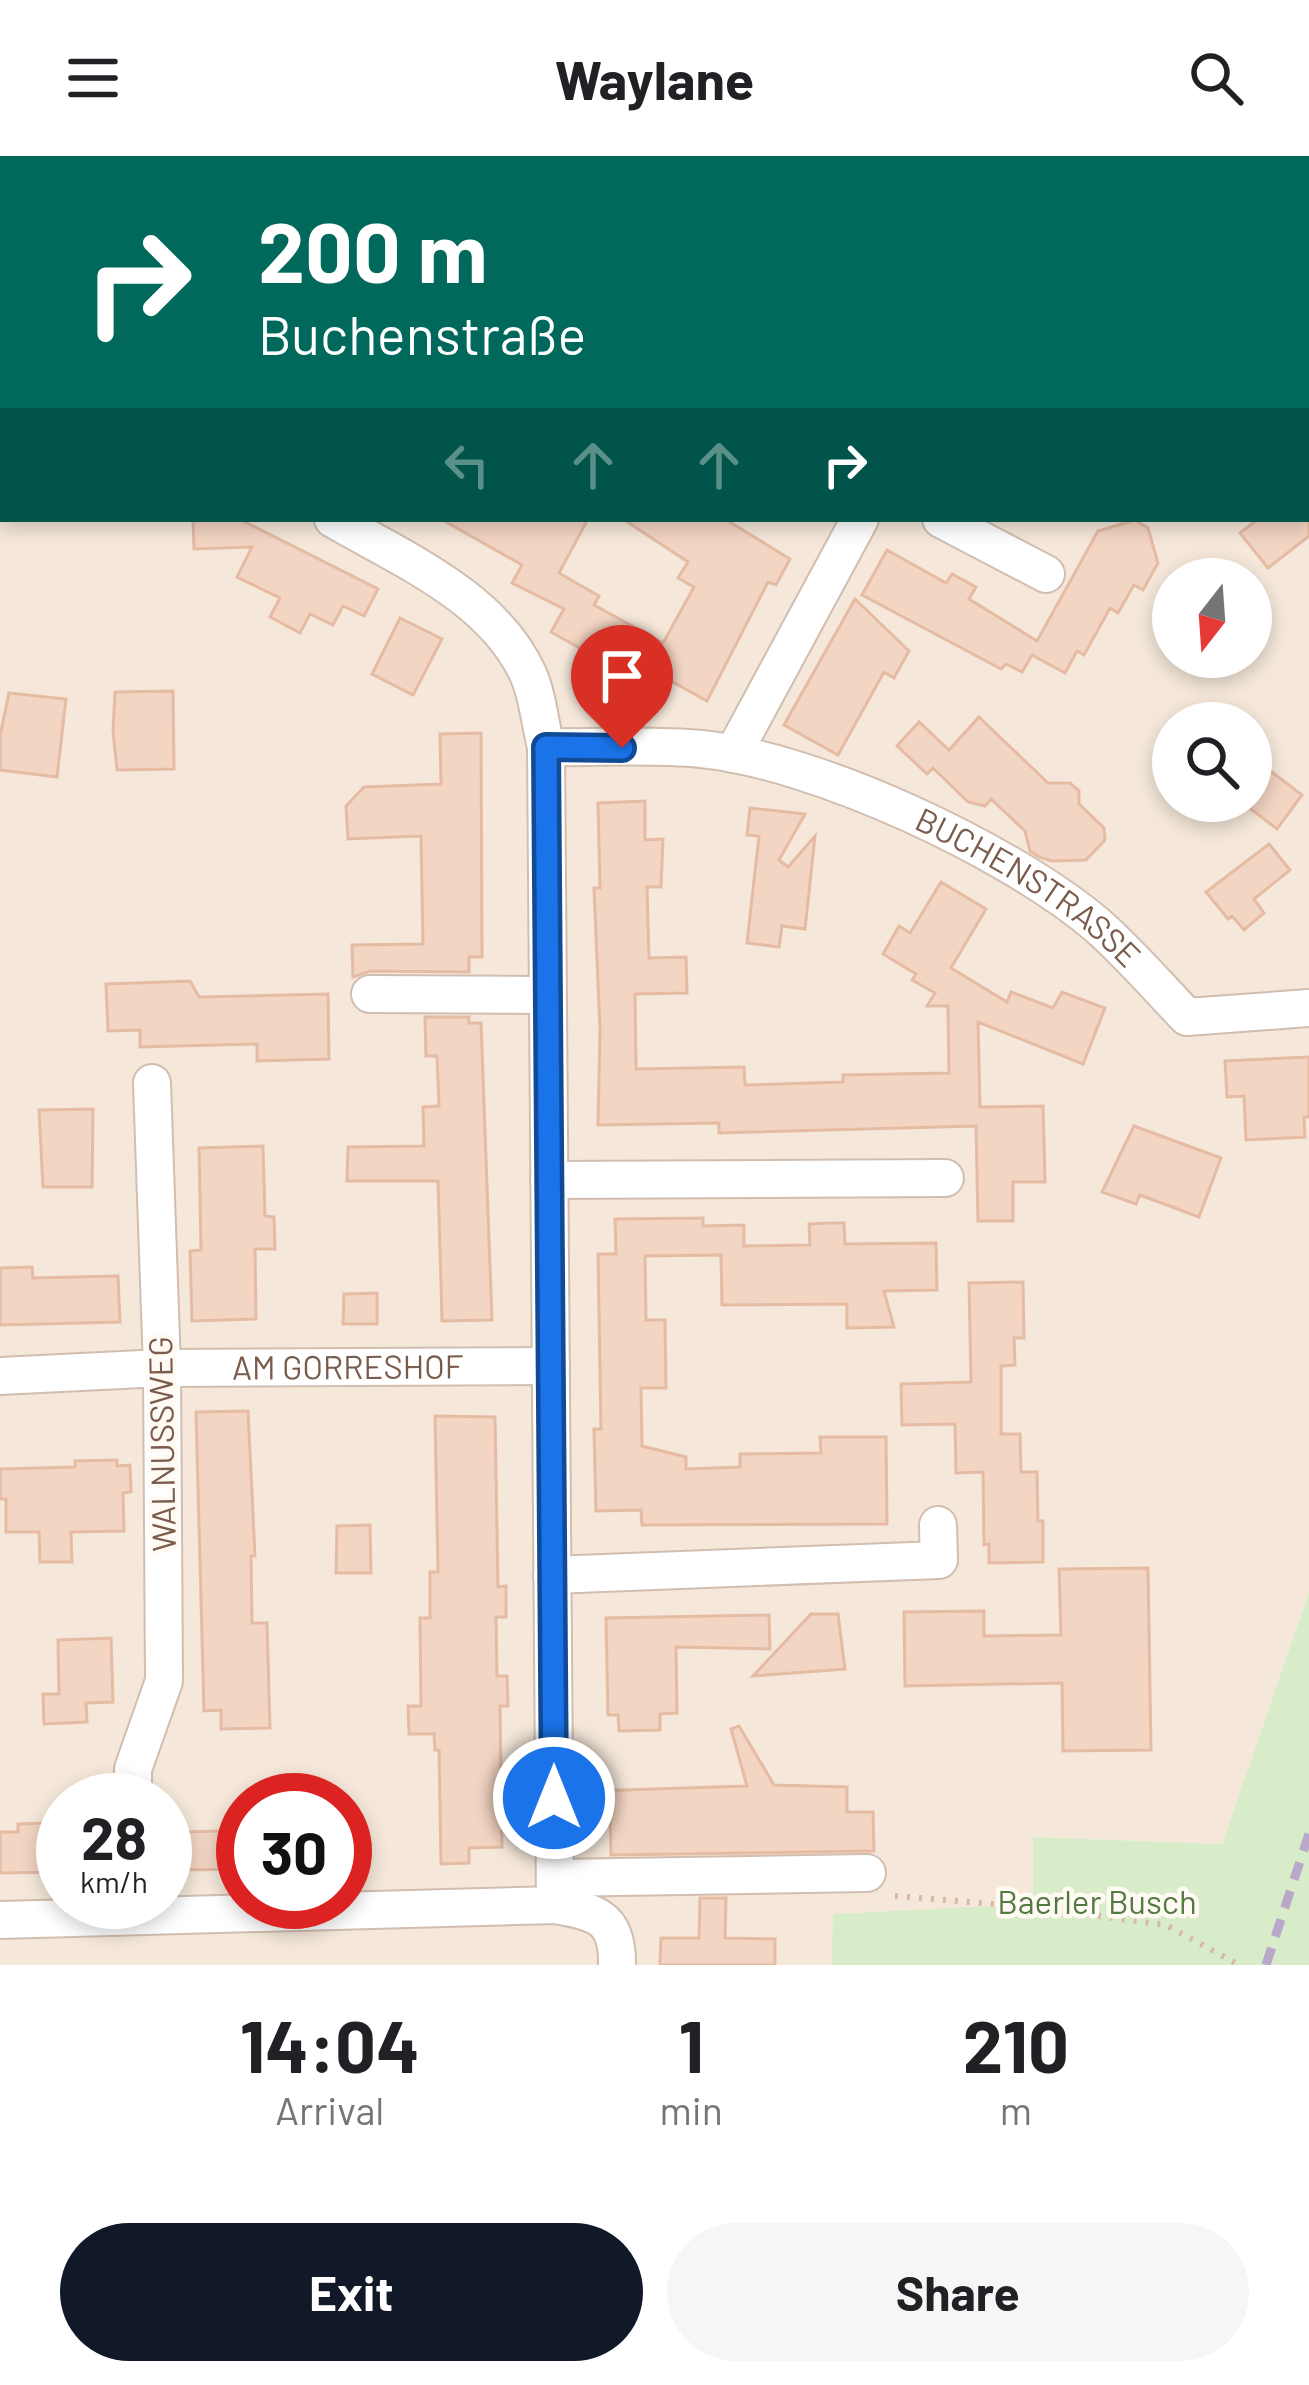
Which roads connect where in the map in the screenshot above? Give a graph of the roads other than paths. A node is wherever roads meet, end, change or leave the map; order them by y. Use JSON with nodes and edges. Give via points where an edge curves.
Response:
{"nodes":[{"id":1,"x":338,"y":522,"type":"edge"},
{"id":2,"x":858,"y":522,"type":"edge"},
{"id":3,"x":947,"y":522,"type":"edge"},
{"id":4,"x":1046,"y":574,"type":"dead end"},
{"id":5,"x":546,"y":747,"type":"junction"},
{"id":6,"x":733,"y":754,"type":"junction"},
{"id":7,"x":370,"y":994,"type":"dead end"},
{"id":8,"x":548,"y":994,"type":"junction"},
{"id":9,"x":1309,"y":1008,"type":"edge"},
{"id":10,"x":152,"y":1083,"type":"dead end"},
{"id":11,"x":945,"y":1178,"type":"dead end"},
{"id":12,"x":549,"y":1180,"type":"junction"},
{"id":13,"x":550,"y":1366,"type":"junction"},
{"id":14,"x":162,"y":1368,"type":"junction"},
{"id":15,"x":0,"y":1376,"type":"edge"},
{"id":16,"x":938,"y":1525,"type":"dead end"},
{"id":17,"x":552,"y":1575,"type":"junction"},
{"id":18,"x":133,"y":1773,"type":"edge"},
{"id":19,"x":873,"y":1884,"type":"road end"},
{"id":20,"x":555,"y":1892,"type":"junction"},
{"id":21,"x":192,"y":1907,"type":"edge"},
{"id":22,"x":36,"y":1917,"type":"edge"},
{"id":23,"x":0,"y":1920,"type":"edge"},
{"id":24,"x":617,"y":1965,"type":"edge"}],
"edges":[{"from":1,"to":5,"type":"street","via":[[440,580],[495,625],[528,675]]},
{"from":2,"to":6,"type":"street"},
{"from":3,"to":4,"type":"street"},
{"from":5,"to":6,"type":"street","name":"BUCHENSTRASSE"},
{"from":5,"to":8,"type":"street"},
{"from":6,"to":9,"type":"street","name":"BUCHENSTRASSE","via":[[910,813],[1045,886],[1098,926],[1187,1016]]},
{"from":7,"to":8,"type":"street"},
{"from":8,"to":12,"type":"street"},
{"from":10,"to":14,"type":"street","name":"WALNUSSWEG"},
{"from":11,"to":12,"type":"street"},
{"from":12,"to":13,"type":"street"},
{"from":13,"to":14,"type":"street","name":"AM GORRESHOF"},
{"from":13,"to":17,"type":"street"},
{"from":14,"to":15,"type":"street","name":"AM GORRESHOF"},
{"from":14,"to":18,"type":"street","name":"WALNUSSWEG","via":[[164,1681]]},
{"from":16,"to":17,"type":"street","via":[[939,1560]]},
{"from":17,"to":20,"type":"street"},
{"from":19,"to":20,"type":"street"},
{"from":20,"to":21,"type":"street"},
{"from":20,"to":24,"type":"street","via":[[608,1922]]},
{"from":22,"to":23,"type":"street"}]}
